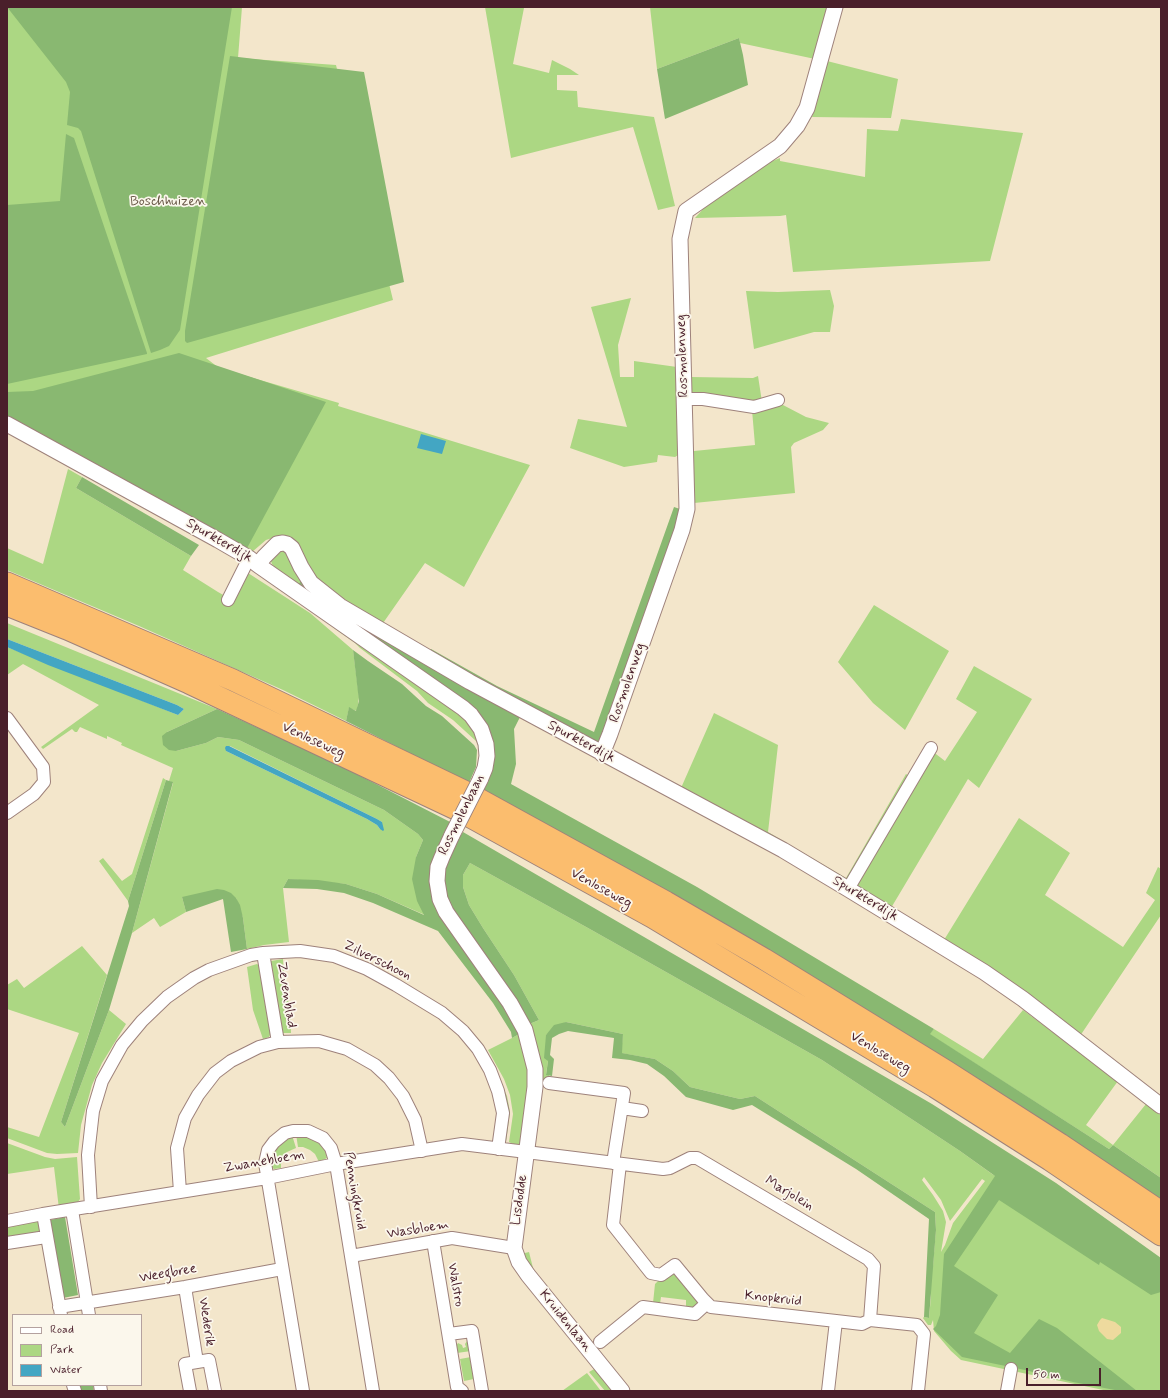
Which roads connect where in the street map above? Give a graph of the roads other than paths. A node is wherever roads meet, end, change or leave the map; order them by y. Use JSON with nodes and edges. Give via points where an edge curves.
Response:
{"nodes":[{"id":1,"x":835,"y":7,"type":"edge"},
{"id":2,"x":684,"y":399,"type":"junction"},
{"id":3,"x":778,"y":400,"type":"dead end"},
{"id":4,"x":7,"y":424,"type":"edge"},
{"id":5,"x":254,"y":561,"type":"junction"},
{"id":6,"x":7,"y":583,"type":"edge"},
{"id":7,"x":228,"y":600,"type":"dead end"},
{"id":8,"x":7,"y":605,"type":"edge"},
{"id":9,"x":7,"y":718,"type":"edge"},
{"id":10,"x":931,"y":748,"type":"dead end"},
{"id":11,"x":602,"y":754,"type":"junction"},
{"id":12,"x":7,"y":813,"type":"edge"},
{"id":13,"x":848,"y":889,"type":"junction"},
{"id":14,"x":264,"y":953,"type":"junction"},
{"id":15,"x":278,"y":1042,"type":"junction"},
{"id":16,"x":549,"y":1083,"type":"dead end"},
{"id":17,"x":1161,"y":1106,"type":"edge"},
{"id":18,"x":622,"y":1108,"type":"junction"},
{"id":19,"x":642,"y":1111,"type":"dead end"},
{"id":20,"x":498,"y":1149,"type":"junction"},
{"id":21,"x":422,"y":1151,"type":"junction"},
{"id":22,"x":527,"y":1153,"type":"junction"},
{"id":23,"x":336,"y":1164,"type":"junction"},
{"id":24,"x":617,"y":1164,"type":"junction"},
{"id":25,"x":267,"y":1178,"type":"junction"},
{"id":26,"x":180,"y":1192,"type":"junction"},
{"id":27,"x":91,"y":1207,"type":"junction"},
{"id":28,"x":72,"y":1210,"type":"junction"},
{"id":29,"x":1161,"y":1212,"type":"edge"},
{"id":30,"x":43,"y":1214,"type":"junction"},
{"id":31,"x":7,"y":1221,"type":"edge"},
{"id":32,"x":1161,"y":1236,"type":"edge"},
{"id":33,"x":46,"y":1237,"type":"junction"},
{"id":34,"x":433,"y":1241,"type":"junction"},
{"id":35,"x":7,"y":1243,"type":"edge"},
{"id":36,"x":514,"y":1248,"type":"junction"},
{"id":37,"x":351,"y":1256,"type":"junction"},
{"id":38,"x":282,"y":1269,"type":"junction"},
{"id":39,"x":185,"y":1287,"type":"junction"},
{"id":40,"x":87,"y":1303,"type":"junction"},
{"id":41,"x":707,"y":1304,"type":"junction"},
{"id":42,"x":60,"y":1311,"type":"edge"},
{"id":43,"x":89,"y":1314,"type":"edge"},
{"id":44,"x":870,"y":1320,"type":"junction"},
{"id":45,"x":836,"y":1321,"type":"junction"},
{"id":46,"x":448,"y":1334,"type":"junction"},
{"id":47,"x":600,"y":1342,"type":"dead end"},
{"id":48,"x":197,"y":1362,"type":"junction"},
{"id":49,"x":1011,"y":1370,"type":"dead end"},
{"id":50,"x":478,"y":1390,"type":"edge"},
{"id":51,"x":190,"y":1391,"type":"edge"},
{"id":52,"x":215,"y":1391,"type":"edge"},
{"id":53,"x":303,"y":1391,"type":"edge"},
{"id":54,"x":373,"y":1391,"type":"edge"},
{"id":55,"x":462,"y":1391,"type":"edge"},
{"id":56,"x":622,"y":1391,"type":"edge"},
{"id":57,"x":828,"y":1391,"type":"edge"},
{"id":58,"x":918,"y":1391,"type":"edge"},
{"id":59,"x":1007,"y":1391,"type":"edge"}],
"edges":[{"from":1,"to":2,"type":"street","name":"Rosmolenweg","via":[[807,108],[797,126],[780,146],[686,211],[680,240]]},
{"from":2,"to":3,"type":"street","via":[[703,399],[754,407]]},
{"from":2,"to":11,"type":"street","name":"Rosmolenweg","via":[[687,509],[682,530]]},
{"from":4,"to":5,"type":"street","name":"Spurkterdijk"},
{"from":5,"to":7,"type":"street"},
{"from":5,"to":11,"type":"street","name":"Spurkterdijk","via":[[264,557],[277,544],[287,544],[292,548],[311,583],[340,606],[470,682]]},
{"from":5,"to":22,"type":"street","name":"Rosmolenbaan","bridge":true,"via":[[463,708],[481,729],[486,744],[485,768],[442,857],[437,881],[440,899],[446,912],[510,1002],[524,1030],[535,1069]]},
{"from":6,"to":29,"type":"highway","name":"Venloseweg","via":[[233,680],[473,796],[764,959],[946,1071]]},
{"from":8,"to":32,"type":"highway","name":"Venloseweg","via":[[189,683],[456,809],[652,917],[909,1071],[1050,1160]]},
{"from":9,"to":12,"type":"street","via":[[43,767],[44,782],[34,794]]},
{"from":10,"to":13,"type":"street"},
{"from":11,"to":13,"type":"street","name":"Spurkterdijk","via":[[784,850]]},
{"from":13,"to":17,"type":"street","name":"Spurkterdijk","via":[[984,972],[1023,999]]},
{"from":14,"to":15,"type":"street","name":"Zevenblad"},
{"from":14,"to":20,"type":"street","name":"Zilverschoon","via":[[300,951],[334,956],[396,985],[442,1013],[463,1031],[478,1049],[490,1070],[503,1113]]},
{"from":14,"to":27,"type":"street","name":"Zilverschoon","via":[[250,955],[194,978],[167,997],[122,1045],[102,1081],[93,1111],[88,1155]]},
{"from":15,"to":21,"type":"street","name":"Zevenblad","via":[[319,1041],[347,1049],[375,1065],[403,1096],[415,1120]]},
{"from":15,"to":26,"type":"street","name":"Zevenblad","via":[[259,1046],[231,1061],[215,1073],[198,1095],[185,1118],[177,1148]]},
{"from":16,"to":18,"type":"street","via":[[624,1093]]},
{"from":18,"to":19,"type":"street"},
{"from":18,"to":24,"type":"street"},
{"from":20,"to":21,"type":"street","name":"Zwanebloem","via":[[462,1144]]},
{"from":20,"to":22,"type":"street","name":"Zwanebloem"},
{"from":21,"to":23,"type":"street","name":"Zwanebloem"},
{"from":22,"to":24,"type":"street","name":"Marjolein"},
{"from":22,"to":36,"type":"street","name":"Lisdodde"},
{"from":23,"to":25,"type":"street","name":"Zwanebloem"},
{"from":23,"to":25,"type":"street","name":"Penningkruid","via":[[332,1148],[323,1138],[308,1131],[293,1131],[285,1133],[268,1150],[265,1163]]},
{"from":23,"to":37,"type":"street","name":"Penningkruid"},
{"from":24,"to":41,"type":"street","via":[[613,1225],[651,1273],[661,1275],[675,1265]]},
{"from":24,"to":44,"type":"street","name":"Marjolein","via":[[663,1170],[690,1158],[697,1158],[868,1259],[874,1266]]},
{"from":25,"to":26,"type":"street","name":"Zwanebloem"},
{"from":25,"to":38,"type":"street","name":"Penningkruid"},
{"from":26,"to":27,"type":"street","name":"Zwanebloem"},
{"from":27,"to":28,"type":"street","name":"Zwanebloem"},
{"from":28,"to":30,"type":"street","name":"Zwanebloem"},
{"from":28,"to":40,"type":"street"},
{"from":30,"to":31,"type":"street","name":"Zwanebloem"},
{"from":30,"to":33,"type":"street"},
{"from":33,"to":35,"type":"street"},
{"from":33,"to":42,"type":"street"},
{"from":34,"to":36,"type":"street","name":"Wasbloem","via":[[452,1238]]},
{"from":34,"to":37,"type":"street","name":"Wasbloem"},
{"from":34,"to":46,"type":"street","name":"Walstro"},
{"from":36,"to":56,"type":"street","name":"Kruidenlaan","via":[[519,1262],[528,1275]]},
{"from":37,"to":54,"type":"street","name":"Penningkruid"},
{"from":38,"to":39,"type":"street","name":"Weegbree"},
{"from":38,"to":53,"type":"street","name":"Penningkruid"},
{"from":39,"to":40,"type":"street","name":"Weegbree"},
{"from":39,"to":48,"type":"street","name":"Wederik"},
{"from":40,"to":42,"type":"street","name":"Weegbree"},
{"from":40,"to":43,"type":"street"},
{"from":41,"to":45,"type":"street","name":"Knopkruid","via":[[711,1307]]},
{"from":41,"to":47,"type":"street","via":[[695,1314],[643,1307]]},
{"from":44,"to":45,"type":"street","via":[[862,1324]]},
{"from":44,"to":58,"type":"street","via":[[918,1325],[924,1334]]},
{"from":45,"to":57,"type":"street"},
{"from":46,"to":50,"type":"street","via":[[472,1331]]},
{"from":46,"to":55,"type":"street","name":"Walstro","via":[[457,1386]]},
{"from":48,"to":51,"type":"street","name":"Wederik","via":[[185,1364]]},
{"from":48,"to":52,"type":"street","name":"Wederik","via":[[209,1360]]},
{"from":49,"to":59,"type":"street"}]}
